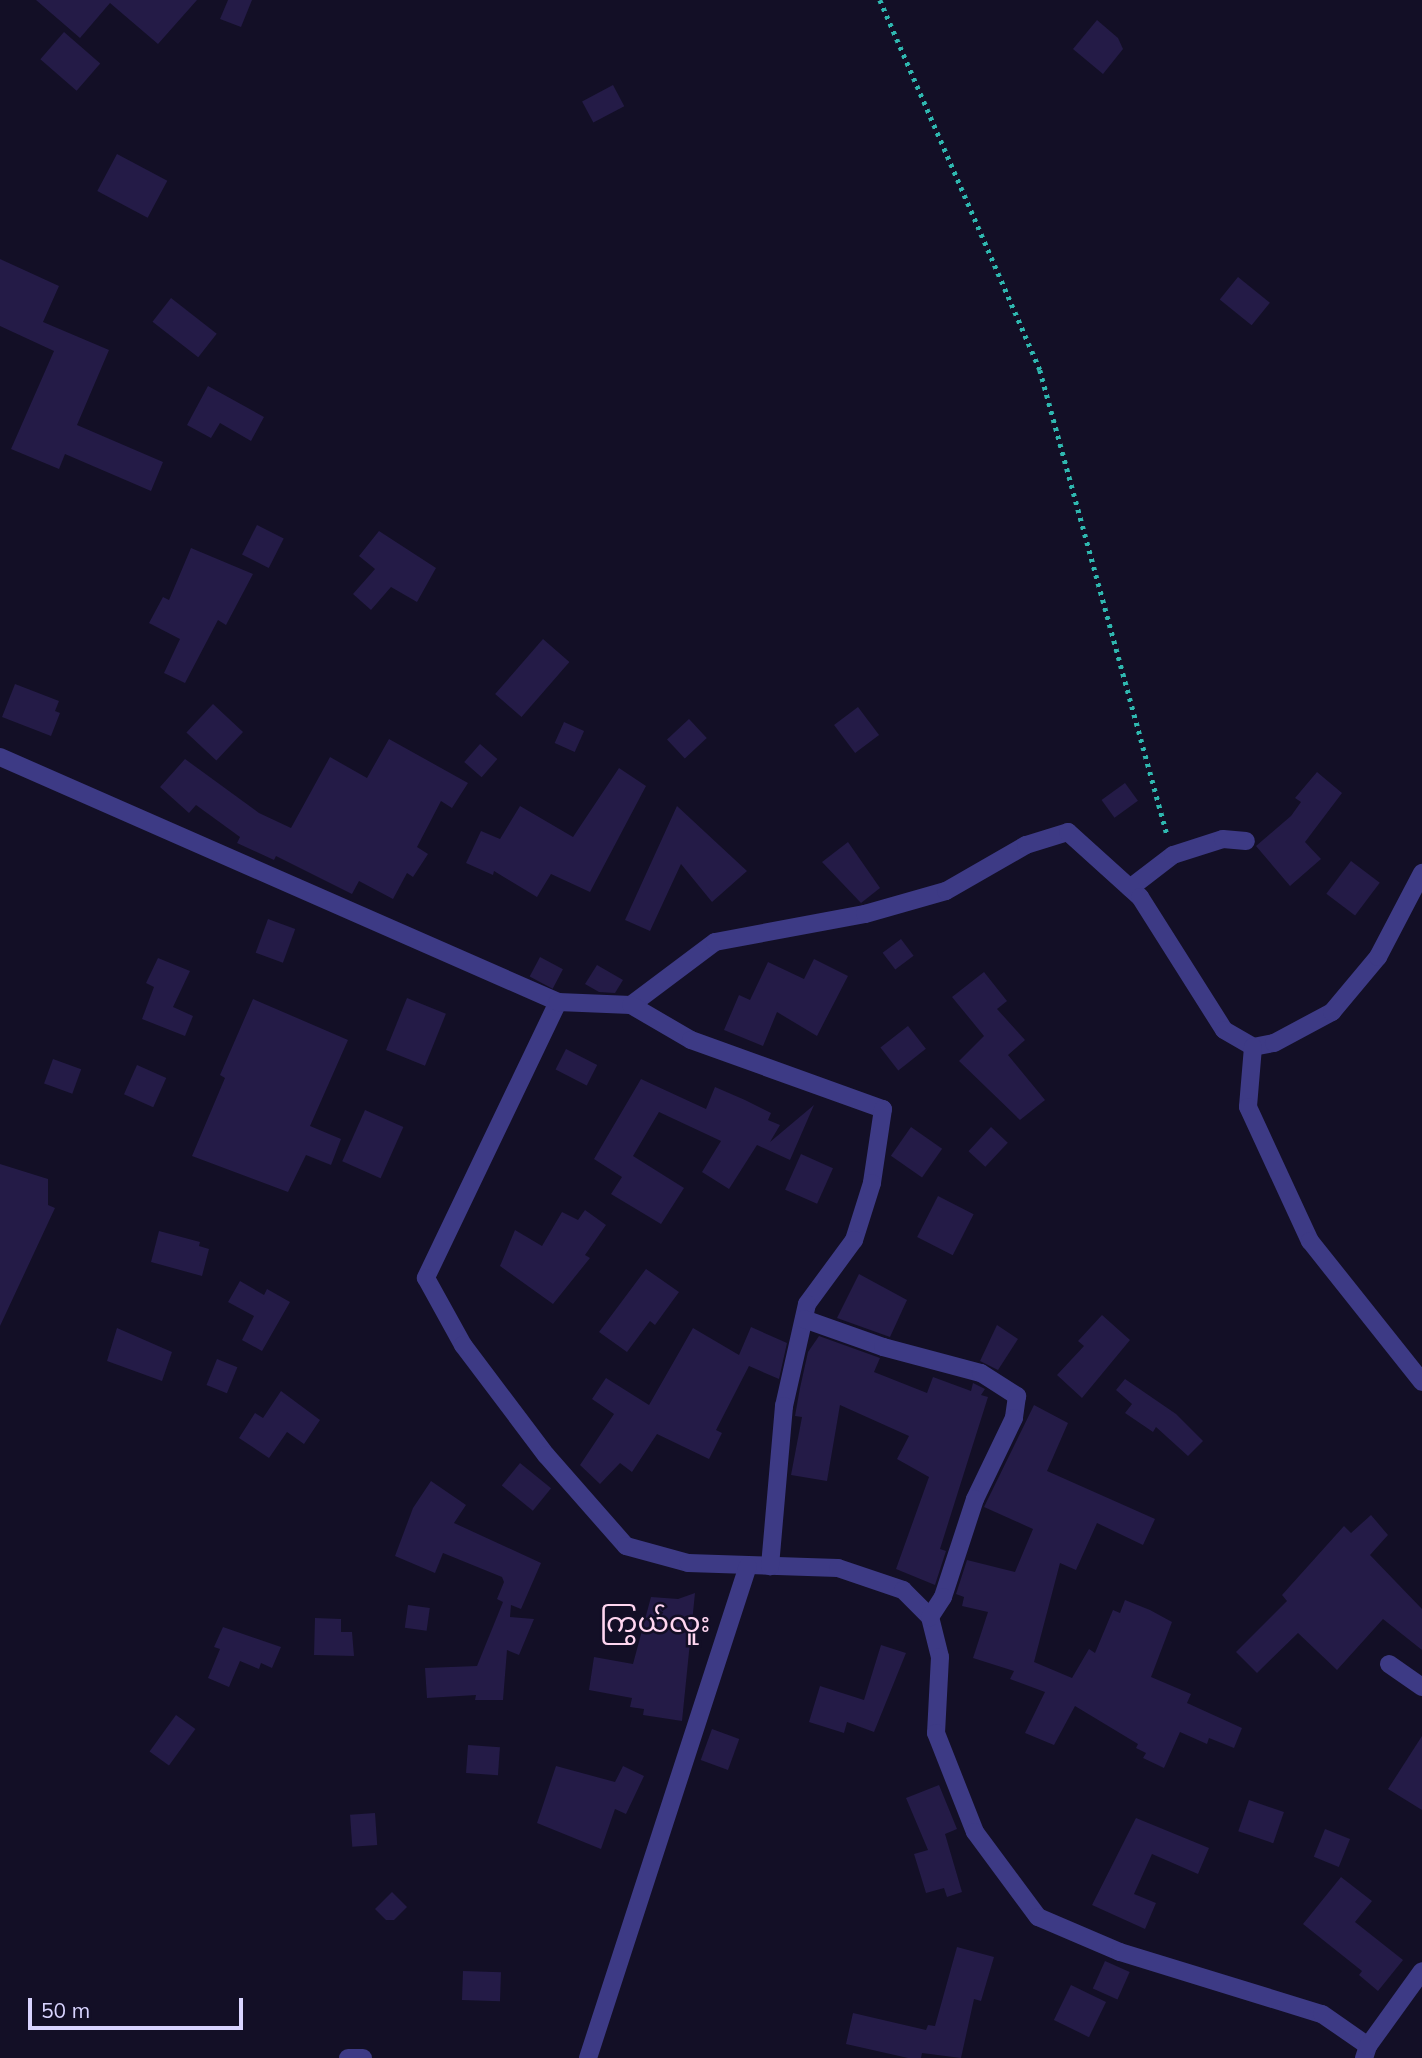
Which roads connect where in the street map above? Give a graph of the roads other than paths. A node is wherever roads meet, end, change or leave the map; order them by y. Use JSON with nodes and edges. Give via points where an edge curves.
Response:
{"nodes":[{"id":1,"x":0,"y":757,"type":"edge"},
{"id":2,"x":1246,"y":841,"type":"dead end"},
{"id":3,"x":1422,"y":873,"type":"edge"},
{"id":4,"x":1130,"y":888,"type":"junction"},
{"id":5,"x":558,"y":1002,"type":"junction"},
{"id":6,"x":631,"y":1005,"type":"junction"},
{"id":7,"x":1253,"y":1047,"type":"junction"},
{"id":8,"x":804,"y":1319,"type":"junction"},
{"id":9,"x":1422,"y":1382,"type":"edge"},
{"id":10,"x":748,"y":1566,"type":"junction"},
{"id":11,"x":770,"y":1566,"type":"junction"},
{"id":12,"x":930,"y":1617,"type":"junction"},
{"id":13,"x":1389,"y":1664,"type":"dead end"},
{"id":14,"x":1422,"y":1686,"type":"edge"},
{"id":15,"x":1422,"y":1972,"type":"edge"},
{"id":16,"x":1366,"y":2052,"type":"edge"},
{"id":17,"x":348,"y":2058,"type":"edge"},
{"id":18,"x":363,"y":2058,"type":"edge"},
{"id":19,"x":588,"y":2058,"type":"edge"}],
"edges":[{"from":1,"to":5,"type":"street"},
{"from":2,"to":4,"type":"street","via":[[1223,839],[1173,855]]},
{"from":3,"to":7,"type":"street","via":[[1378,957],[1332,1012],[1274,1043]]},
{"from":4,"to":6,"type":"street","via":[[1068,832],[1026,845],[946,891],[865,914],[715,942]]},
{"from":4,"to":7,"type":"street","via":[[1224,1030]]},
{"from":5,"to":6,"type":"street"},
{"from":5,"to":10,"type":"street","via":[[426,1278],[463,1345],[546,1455],[626,1546],[688,1563]]},
{"from":6,"to":8,"type":"street","via":[[691,1040],[883,1109],[872,1183],[854,1240],[807,1304]]},
{"from":7,"to":9,"type":"street","via":[[1248,1107],[1310,1241]]},
{"from":8,"to":11,"type":"street","via":[[784,1406]]},
{"from":8,"to":12,"type":"street","via":[[883,1347],[981,1373],[1017,1396],[1014,1418],[975,1499],[943,1597]]},
{"from":10,"to":11,"type":"street"},
{"from":10,"to":19,"type":"street"},
{"from":11,"to":12,"type":"street","via":[[838,1568],[903,1590]]},
{"from":12,"to":16,"type":"street","via":[[940,1657],[936,1733],[975,1832],[1038,1917],[1119,1952],[1322,2014]]},
{"from":13,"to":14,"type":"street"},
{"from":15,"to":16,"type":"street"},
{"from":17,"to":18,"type":"street"}]}
